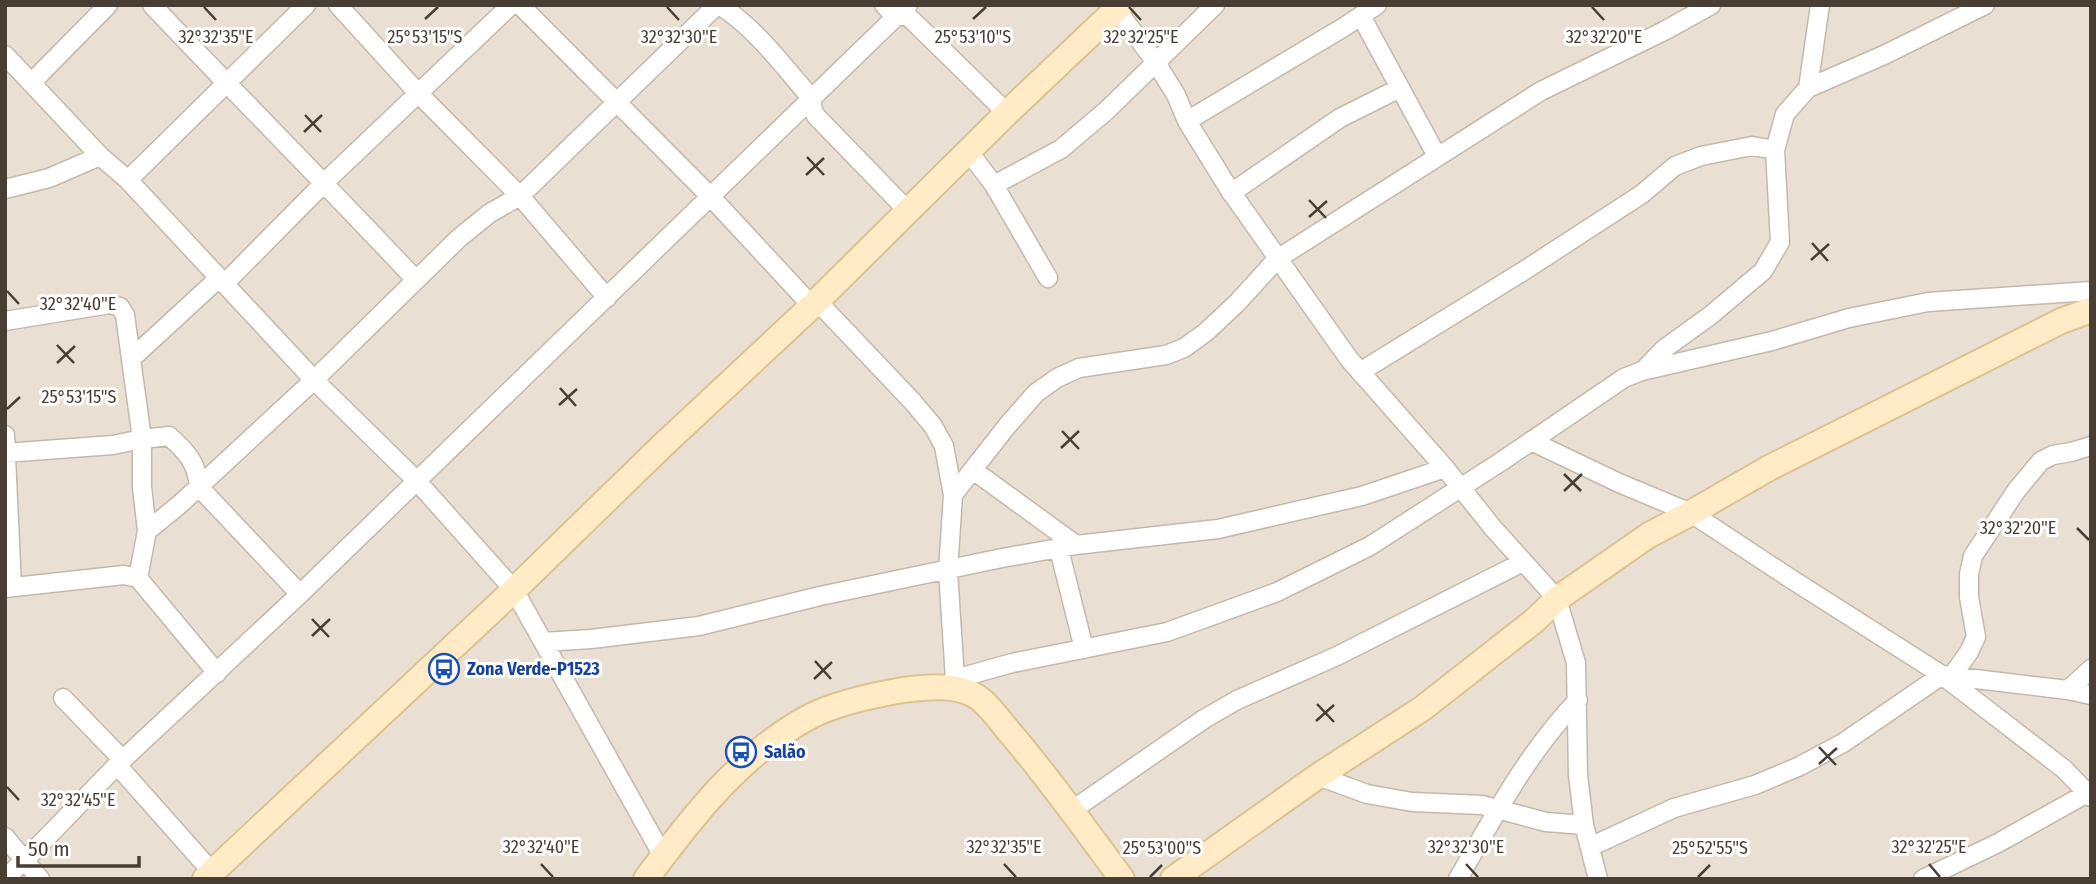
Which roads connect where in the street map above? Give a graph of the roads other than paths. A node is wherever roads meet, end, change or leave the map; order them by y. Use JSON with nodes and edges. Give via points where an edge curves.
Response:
{"nodes":[{"id":1,"x":108,"y":5,"type":"edge"},
{"id":2,"x":152,"y":5,"type":"edge"},
{"id":3,"x":306,"y":5,"type":"edge"},
{"id":4,"x":338,"y":5,"type":"edge"},
{"id":5,"x":511,"y":5,"type":"edge"},
{"id":6,"x":520,"y":5,"type":"edge"},
{"id":7,"x":718,"y":5,"type":"edge"},
{"id":8,"x":1215,"y":5,"type":"edge"},
{"id":9,"x":1377,"y":5,"type":"edge"},
{"id":10,"x":1711,"y":5,"type":"edge"},
{"id":11,"x":1820,"y":5,"type":"edge"},
{"id":12,"x":1985,"y":5,"type":"edge"},
{"id":13,"x":1117,"y":7,"type":"edge"},
{"id":14,"x":896,"y":9,"type":"edge"},
{"id":15,"x":1361,"y":16,"type":"junction"},
{"id":16,"x":5,"y":55,"type":"edge"},
{"id":17,"x":1155,"y":61,"type":"junction"},
{"id":18,"x":31,"y":83,"type":"junction"},
{"id":19,"x":226,"y":83,"type":"junction"},
{"id":20,"x":1400,"y":88,"type":"junction"},
{"id":21,"x":1808,"y":88,"type":"junction"},
{"id":22,"x":418,"y":93,"type":"junction"},
{"id":23,"x":812,"y":99,"type":"junction"},
{"id":24,"x":617,"y":103,"type":"junction"},
{"id":25,"x":1007,"y":113,"type":"junction"},
{"id":26,"x":1187,"y":121,"type":"junction"},
{"id":27,"x":1774,"y":150,"type":"junction"},
{"id":28,"x":969,"y":152,"type":"junction"},
{"id":29,"x":100,"y":156,"type":"junction"},
{"id":30,"x":1437,"y":156,"type":"junction"},
{"id":31,"x":128,"y":180,"type":"junction"},
{"id":32,"x":325,"y":182,"type":"junction"},
{"id":33,"x":994,"y":184,"type":"junction"},
{"id":34,"x":5,"y":189,"type":"edge"},
{"id":35,"x":1231,"y":192,"type":"junction"},
{"id":36,"x":520,"y":196,"type":"junction"},
{"id":37,"x":710,"y":196,"type":"junction"},
{"id":38,"x":908,"y":212,"type":"junction"},
{"id":39,"x":1276,"y":259,"type":"junction"},
{"id":40,"x":1048,"y":278,"type":"dead end"},
{"id":41,"x":415,"y":279,"type":"junction"},
{"id":42,"x":221,"y":281,"type":"junction"},
{"id":43,"x":2091,"y":291,"type":"edge"},
{"id":44,"x":607,"y":298,"type":"junction"},
{"id":45,"x":814,"y":304,"type":"junction"},
{"id":46,"x":2091,"y":310,"type":"edge"},
{"id":47,"x":5,"y":321,"type":"edge"},
{"id":48,"x":131,"y":359,"type":"junction"},
{"id":49,"x":1642,"y":371,"type":"junction"},
{"id":50,"x":1360,"y":372,"type":"junction"},
{"id":51,"x":314,"y":380,"type":"junction"},
{"id":52,"x":142,"y":439,"type":"junction"},
{"id":53,"x":1531,"y":441,"type":"junction"},
{"id":54,"x":2091,"y":446,"type":"edge"},
{"id":55,"x":6,"y":447,"type":"edge"},
{"id":56,"x":1446,"y":468,"type":"junction"},
{"id":57,"x":973,"y":470,"type":"junction"},
{"id":58,"x":416,"y":480,"type":"junction"},
{"id":59,"x":199,"y":487,"type":"junction"},
{"id":60,"x":1461,"y":488,"type":"junction"},
{"id":61,"x":953,"y":495,"type":"junction"},
{"id":62,"x":1691,"y":513,"type":"junction"},
{"id":63,"x":147,"y":531,"type":"junction"},
{"id":64,"x":1068,"y":547,"type":"junction"},
{"id":65,"x":1523,"y":562,"type":"junction"},
{"id":66,"x":947,"y":570,"type":"junction"},
{"id":67,"x":138,"y":578,"type":"junction"},
{"id":68,"x":8,"y":587,"type":"edge"},
{"id":69,"x":514,"y":590,"type":"junction"},
{"id":70,"x":300,"y":594,"type":"junction"},
{"id":71,"x":1557,"y":599,"type":"junction"},
{"id":72,"x":543,"y":642,"type":"junction"},
{"id":73,"x":1084,"y":649,"type":"junction"},
{"id":74,"x":2091,"y":669,"type":"edge"},
{"id":75,"x":217,"y":673,"type":"junction"},
{"id":76,"x":1947,"y":675,"type":"junction"},
{"id":77,"x":951,"y":683,"type":"junction"},
{"id":78,"x":2068,"y":690,"type":"junction"},
{"id":79,"x":2091,"y":695,"type":"edge"},
{"id":80,"x":63,"y":698,"type":"dead end"},
{"id":81,"x":1578,"y":700,"type":"junction"},
{"id":82,"x":120,"y":763,"type":"junction"},
{"id":83,"x":1318,"y":776,"type":"junction"},
{"id":84,"x":2090,"y":794,"type":"edge"},
{"id":85,"x":1498,"y":810,"type":"junction"},
{"id":86,"x":1071,"y":811,"type":"junction"},
{"id":87,"x":1584,"y":825,"type":"junction"},
{"id":88,"x":5,"y":837,"type":"edge"},
{"id":89,"x":1590,"y":847,"type":"junction"},
{"id":90,"x":663,"y":856,"type":"junction"},
{"id":91,"x":24,"y":861,"type":"junction"},
{"id":92,"x":209,"y":875,"type":"edge"},
{"id":93,"x":5,"y":878,"type":"edge"},
{"id":94,"x":40,"y":879,"type":"edge"},
{"id":95,"x":646,"y":879,"type":"edge"},
{"id":96,"x":1122,"y":879,"type":"edge"},
{"id":97,"x":1173,"y":879,"type":"edge"},
{"id":98,"x":1458,"y":879,"type":"edge"},
{"id":99,"x":1598,"y":879,"type":"edge"},
{"id":100,"x":1923,"y":879,"type":"edge"}],
"edges":[{"from":1,"to":18,"type":"street"},
{"from":2,"to":19,"type":"street"},
{"from":3,"to":19,"type":"street"},
{"from":4,"to":22,"type":"street"},
{"from":5,"to":22,"type":"street"},
{"from":6,"to":24,"type":"street"},
{"from":7,"to":23,"type":"street","via":[[741,22]]},
{"from":7,"to":24,"type":"street"},
{"from":8,"to":17,"type":"street"},
{"from":9,"to":15,"type":"street"},
{"from":10,"to":30,"type":"street","via":[[1541,91]]},
{"from":11,"to":21,"type":"street"},
{"from":12,"to":21,"type":"street"},
{"from":13,"to":17,"type":"street"},
{"from":13,"to":25,"type":"street"},
{"from":14,"to":23,"type":"street"},
{"from":14,"to":25,"type":"street"},
{"from":15,"to":20,"type":"street"},
{"from":15,"to":26,"type":"street"},
{"from":16,"to":18,"type":"street"},
{"from":17,"to":26,"type":"street"},
{"from":17,"to":33,"type":"street","via":[[1061,149]]},
{"from":18,"to":29,"type":"street"},
{"from":19,"to":31,"type":"street"},
{"from":19,"to":32,"type":"street"},
{"from":20,"to":30,"type":"street"},
{"from":20,"to":35,"type":"street","via":[[1340,118]]},
{"from":21,"to":27,"type":"street","via":[[1785,114]]},
{"from":22,"to":32,"type":"street"},
{"from":22,"to":36,"type":"street"},
{"from":23,"to":37,"type":"street"},
{"from":23,"to":38,"type":"street","via":[[816,116]]},
{"from":24,"to":36,"type":"street"},
{"from":24,"to":37,"type":"street"},
{"from":25,"to":28,"type":"street"},
{"from":26,"to":35,"type":"street"},
{"from":27,"to":49,"type":"street","via":[[1780,242],[1763,271]]},
{"from":27,"to":50,"type":"street","via":[[1752,146],[1675,166],[1595,225]]},
{"from":28,"to":33,"type":"street"},
{"from":28,"to":38,"type":"street"},
{"from":29,"to":31,"type":"street"},
{"from":29,"to":34,"type":"street","via":[[50,178]]},
{"from":30,"to":39,"type":"street"},
{"from":31,"to":42,"type":"street"},
{"from":32,"to":41,"type":"street"},
{"from":32,"to":42,"type":"street"},
{"from":33,"to":40,"type":"street"},
{"from":35,"to":39,"type":"street"},
{"from":36,"to":41,"type":"street","via":[[489,213]]},
{"from":36,"to":44,"type":"street"},
{"from":37,"to":44,"type":"street"},
{"from":37,"to":45,"type":"street"},
{"from":38,"to":45,"type":"street"},
{"from":39,"to":50,"type":"street"},
{"from":39,"to":57,"type":"street","via":[[1237,303],[1184,348],[1166,355],[1079,368],[1057,378],[1036,393]]},
{"from":41,"to":51,"type":"street"},
{"from":42,"to":48,"type":"street"},
{"from":42,"to":51,"type":"street"},
{"from":43,"to":49,"type":"street","via":[[1928,302],[1850,317],[1772,341]]},
{"from":44,"to":58,"type":"street"},
{"from":45,"to":61,"type":"street","via":[[933,426],[944,446]]},
{"from":45,"to":69,"type":"street"},
{"from":46,"to":62,"type":"street","via":[[1769,468]]},
{"from":47,"to":48,"type":"street","via":[[110,304],[120,307]]},
{"from":48,"to":52,"type":"street"},
{"from":49,"to":53,"type":"street","via":[[1624,378]]},
{"from":50,"to":56,"type":"street"},
{"from":51,"to":58,"type":"street"},
{"from":51,"to":59,"type":"street"},
{"from":52,"to":55,"type":"street","via":[[113,445]]},
{"from":52,"to":59,"type":"street","via":[[169,436],[192,459]]},
{"from":52,"to":63,"type":"street"},
{"from":53,"to":60,"type":"street"},
{"from":53,"to":62,"type":"street"},
{"from":54,"to":76,"type":"street","via":[[2041,461],[1973,556],[1969,597],[1976,638]]},
{"from":55,"to":68,"type":"street"},
{"from":56,"to":60,"type":"street"},
{"from":56,"to":64,"type":"street","via":[[1362,496],[1218,529]]},
{"from":57,"to":61,"type":"street"},
{"from":57,"to":64,"type":"street"},
{"from":58,"to":69,"type":"street"},
{"from":58,"to":70,"type":"street"},
{"from":59,"to":63,"type":"street"},
{"from":59,"to":70,"type":"street"},
{"from":60,"to":65,"type":"street"},
{"from":60,"to":73,"type":"street","via":[[1370,546],[1277,592],[1167,632]]},
{"from":61,"to":66,"type":"street"},
{"from":62,"to":71,"type":"street","via":[[1649,535]]},
{"from":62,"to":76,"type":"street"},
{"from":63,"to":67,"type":"street"},
{"from":64,"to":66,"type":"street"},
{"from":64,"to":73,"type":"street"},
{"from":65,"to":71,"type":"street"},
{"from":65,"to":86,"type":"street","via":[[1337,656],[1237,700]]},
{"from":66,"to":72,"type":"street","via":[[699,626]]},
{"from":66,"to":77,"type":"street"},
{"from":67,"to":68,"type":"street","via":[[124,575]]},
{"from":67,"to":75,"type":"street"},
{"from":69,"to":72,"type":"street"},
{"from":69,"to":92,"type":"street"},
{"from":70,"to":75,"type":"street"},
{"from":71,"to":81,"type":"street","via":[[1576,663]]},
{"from":71,"to":83,"type":"street","via":[[1423,708]]},
{"from":72,"to":90,"type":"street"},
{"from":73,"to":77,"type":"street","via":[[1013,663]]},
{"from":74,"to":78,"type":"street"},
{"from":75,"to":82,"type":"street"},
{"from":76,"to":78,"type":"street"},
{"from":76,"to":84,"type":"street"},
{"from":76,"to":89,"type":"street","via":[[1800,766],[1755,785],[1674,808]]},
{"from":77,"to":86,"type":"street","via":[[980,698]]},
{"from":77,"to":90,"type":"street","via":[[872,695],[814,715],[775,737],[736,771]]},
{"from":78,"to":79,"type":"street"},
{"from":80,"to":82,"type":"street"},
{"from":81,"to":85,"type":"street","via":[[1542,741]]},
{"from":81,"to":87,"type":"street","via":[[1578,775]]},
{"from":82,"to":91,"type":"street"},
{"from":82,"to":92,"type":"street"},
{"from":83,"to":85,"type":"street","via":[[1367,794]]},
{"from":83,"to":97,"type":"street"},
{"from":84,"to":100,"type":"street"},
{"from":85,"to":87,"type":"street","via":[[1546,822]]},
{"from":85,"to":98,"type":"street"},
{"from":86,"to":96,"type":"street"},
{"from":87,"to":89,"type":"street"},
{"from":88,"to":91,"type":"street"},
{"from":89,"to":99,"type":"street"},
{"from":90,"to":95,"type":"street"},
{"from":91,"to":93,"type":"street"},
{"from":91,"to":94,"type":"street"}]}
